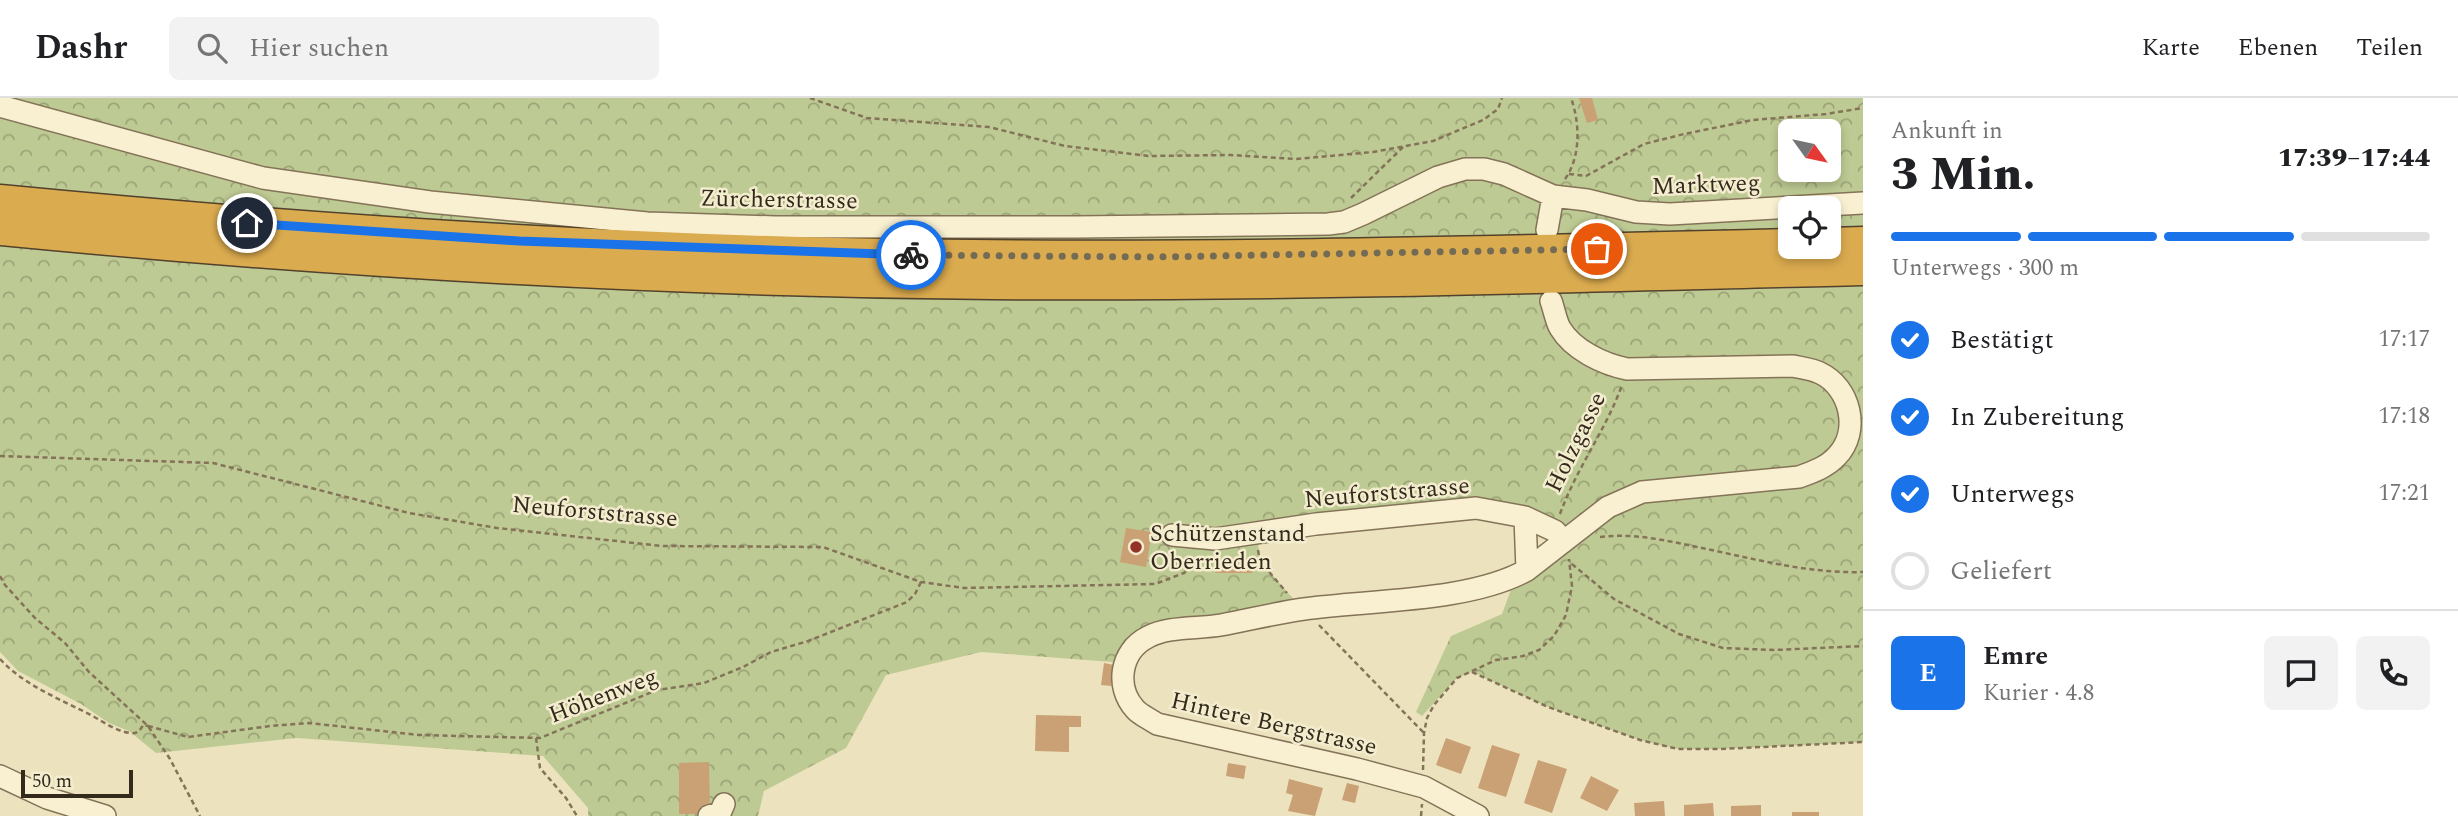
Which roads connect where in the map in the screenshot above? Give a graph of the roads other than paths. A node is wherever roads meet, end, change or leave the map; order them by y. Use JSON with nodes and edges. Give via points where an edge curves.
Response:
{"nodes":[{"id":1,"x":0,"y":106,"type":"edge"},
{"id":2,"x":1553,"y":196,"type":"junction"},
{"id":3,"x":0,"y":201,"type":"edge"},
{"id":4,"x":1863,"y":203,"type":"edge"},
{"id":5,"x":0,"y":229,"type":"edge"},
{"id":6,"x":1547,"y":230,"type":"dead end"},
{"id":7,"x":1863,"y":243,"type":"edge"},
{"id":8,"x":1841,"y":244,"type":"edge"},
{"id":9,"x":1778,"y":245,"type":"edge"},
{"id":10,"x":1863,"y":270,"type":"edge"},
{"id":11,"x":1551,"y":301,"type":"dead end"},
{"id":12,"x":1525,"y":517,"type":"junction"},
{"id":13,"x":1172,"y":534,"type":"dead end"},
{"id":14,"x":1559,"y":536,"type":"junction"},
{"id":15,"x":1527,"y":570,"type":"junction"},
{"id":16,"x":0,"y":776,"type":"edge"},
{"id":17,"x":105,"y":816,"type":"edge"},
{"id":18,"x":1478,"y":816,"type":"edge"}],
"edges":[{"from":1,"to":2,"type":"street","name":"Zürcherstrasse","via":[[263,178],[430,202],[647,222],[775,227],[1328,224],[1344,222],[1438,177],[1465,169],[1504,174]]},
{"from":2,"to":4,"type":"street","name":"Marktweg","via":[[1670,214]]},
{"from":2,"to":6,"type":"street"},
{"from":3,"to":9,"type":"highway","via":[[464,238],[835,254],[1155,257]]},
{"from":5,"to":10,"type":"highway","via":[[481,266],[839,280],[1299,282]]},
{"from":7,"to":8,"type":"highway"},
{"from":11,"to":14,"type":"street","name":"Hintere Bergstrasse","via":[[1560,328],[1579,348],[1610,365],[1627,369],[1793,366],[1820,372],[1839,387],[1849,405],[1850,432],[1839,455],[1799,477],[1643,492]]},
{"from":12,"to":13,"type":"street","name":"Neuforststrasse","via":[[1450,510],[1215,539]]},
{"from":12,"to":14,"type":"street","name":"Neuforststrasse"},
{"from":12,"to":15,"type":"street"},
{"from":14,"to":15,"type":"street","name":"Hintere Bergstrasse"},
{"from":15,"to":18,"type":"street","name":"Hintere Bergstrasse","via":[[1484,587],[1452,593],[1157,633],[1145,638],[1126,660],[1122,675],[1123,691],[1136,710],[1157,724],[1424,787]]},
{"from":16,"to":17,"type":"street","via":[[47,798]]}]}
